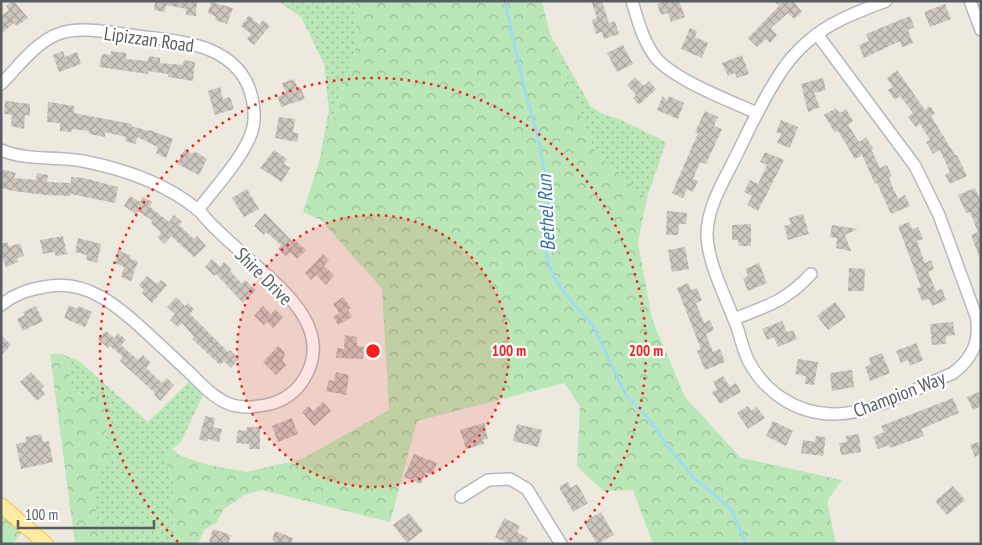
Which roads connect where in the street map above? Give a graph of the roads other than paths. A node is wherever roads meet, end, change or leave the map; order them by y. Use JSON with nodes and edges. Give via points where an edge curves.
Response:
{"nodes":[{"id":1,"x":632,"y":1,"type":"edge"},
{"id":2,"x":886,"y":1,"type":"edge"},
{"id":3,"x":970,"y":1,"type":"edge"},
{"id":4,"x":858,"y":6,"type":"edge"},
{"id":5,"x":981,"y":30,"type":"edge"},
{"id":6,"x":817,"y":34,"type":"junction"},
{"id":7,"x":1,"y":84,"type":"edge"},
{"id":8,"x":757,"y":113,"type":"junction"},
{"id":9,"x":1,"y":150,"type":"edge"},
{"id":10,"x":198,"y":210,"type":"junction"},
{"id":11,"x":811,"y":274,"type":"dead end"},
{"id":12,"x":1,"y":304,"type":"edge"},
{"id":13,"x":734,"y":319,"type":"junction"},
{"id":14,"x":461,"y":497,"type":"dead end"},
{"id":15,"x":1,"y":505,"type":"edge"},
{"id":16,"x":46,"y":544,"type":"edge"},
{"id":17,"x":561,"y":544,"type":"edge"}],
"edges":[{"from":1,"to":8,"type":"street","via":[[643,35],[664,66]]},
{"from":2,"to":4,"type":"street","name":"Champion Way"},
{"from":3,"to":5,"type":"street"},
{"from":4,"to":6,"type":"street","name":"Champion Way"},
{"from":6,"to":8,"type":"street","name":"Champion Way","via":[[788,62]]},
{"from":6,"to":13,"type":"street","name":"Champion Way","via":[[906,154],[932,198],[976,316],[975,346],[966,362],[953,373],[866,409],[841,414],[811,412],[794,406],[764,383],[749,362]]},
{"from":7,"to":10,"type":"street","name":"Lipizzan Road","via":[[44,42],[58,34],[76,30],[176,41],[209,49],[223,57],[245,78],[251,92],[254,124],[240,155]]},
{"from":8,"to":13,"type":"street","name":"Champion Way","via":[[717,195],[708,224],[713,264]]},
{"from":9,"to":10,"type":"street","name":"Shire Drive","via":[[26,156],[71,159],[126,172],[151,181]]},
{"from":10,"to":12,"type":"street","name":"Shire Drive","via":[[282,288],[311,330],[310,368],[288,397],[270,404],[246,407],[228,403],[208,390],[125,313],[90,290],[55,284],[12,295]]},
{"from":11,"to":13,"type":"street","via":[[782,299]]},
{"from":14,"to":17,"type":"street","via":[[488,480],[510,479],[527,489]]},
{"from":15,"to":16,"type":"main road"}]}
